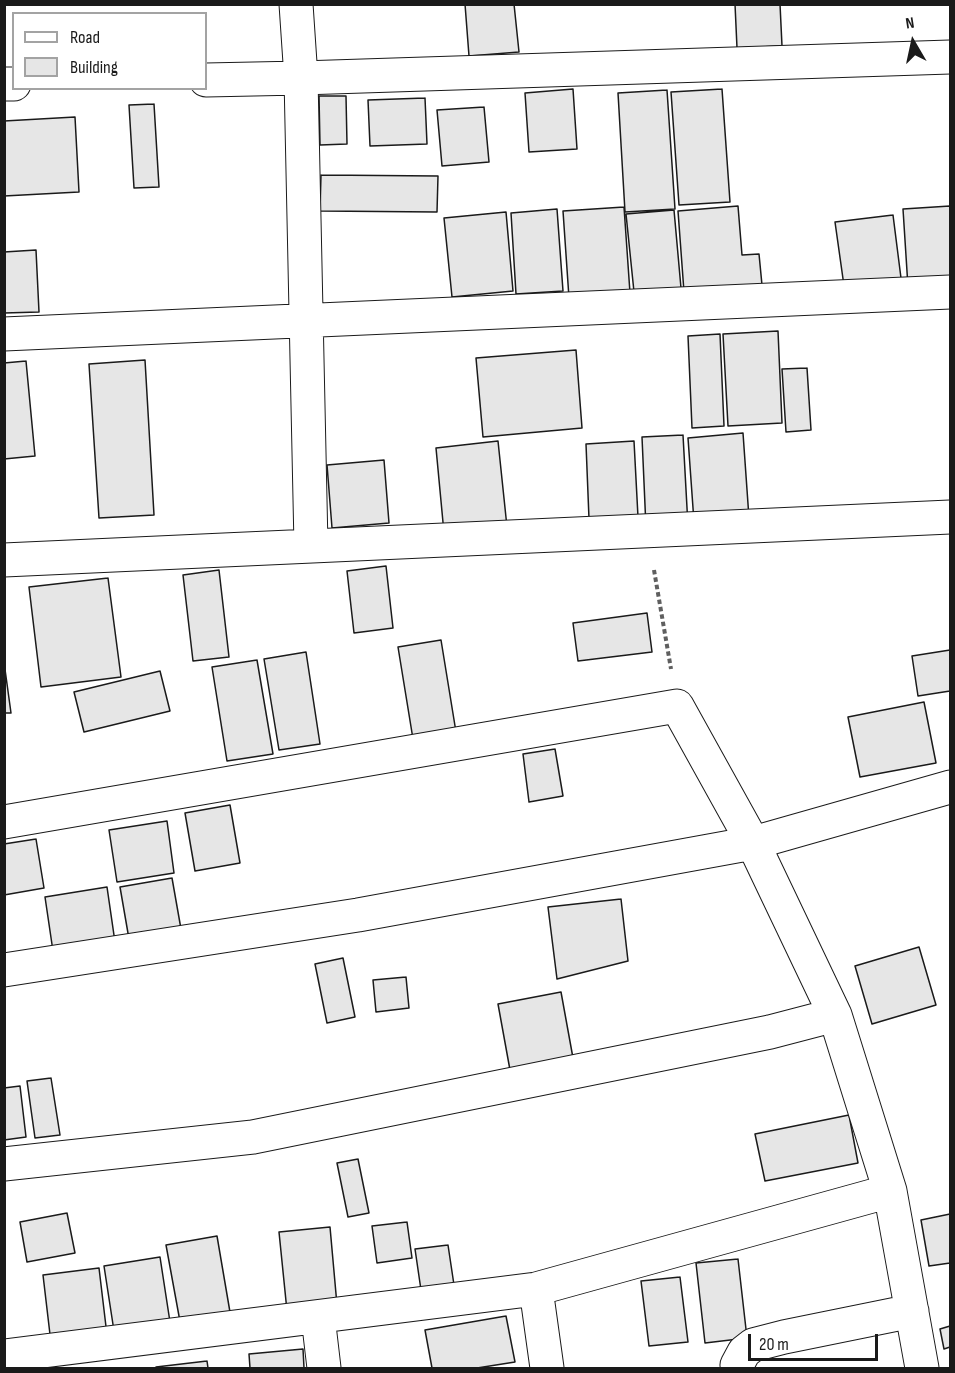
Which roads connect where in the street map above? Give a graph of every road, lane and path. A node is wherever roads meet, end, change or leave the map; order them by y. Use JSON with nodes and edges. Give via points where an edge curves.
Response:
{"nodes":[{"id":1,"x":296,"y":4,"type":"edge"},
{"id":2,"x":951,"y":57,"type":"edge"},
{"id":3,"x":301,"y":78,"type":"junction"},
{"id":4,"x":207,"y":80,"type":"edge"},
{"id":5,"x":951,"y":292,"type":"edge"},
{"id":6,"x":306,"y":321,"type":"junction"},
{"id":7,"x":4,"y":334,"type":"edge"},
{"id":8,"x":951,"y":517,"type":"edge"},
{"id":9,"x":647,"y":531,"type":"junction"},
{"id":10,"x":311,"y":546,"type":"junction"},
{"id":11,"x":4,"y":560,"type":"edge"},
{"id":12,"x":677,"y":706,"type":"junction"},
{"id":13,"x":951,"y":787,"type":"edge"},
{"id":14,"x":4,"y":822,"type":"edge"},
{"id":15,"x":753,"y":843,"type":"junction"},
{"id":16,"x":4,"y":970,"type":"edge"},
{"id":17,"x":835,"y":1015,"type":"junction"},
{"id":18,"x":4,"y":1164,"type":"edge"},
{"id":19,"x":890,"y":1191,"type":"junction"},
{"id":20,"x":536,"y":1288,"type":"junction"},
{"id":21,"x":912,"y":1311,"type":"junction"},
{"id":22,"x":318,"y":1317,"type":"junction"},
{"id":23,"x":4,"y":1356,"type":"edge"},
{"id":24,"x":324,"y":1368,"type":"edge"},
{"id":25,"x":547,"y":1368,"type":"edge"},
{"id":26,"x":738,"y":1368,"type":"edge"},
{"id":27,"x":922,"y":1368,"type":"edge"}],
"edges":[{"from":1,"to":3,"type":"street"},
{"from":2,"to":3,"type":"street"},
{"from":3,"to":4,"type":"street"},
{"from":3,"to":6,"type":"street"},
{"from":5,"to":6,"type":"street"},
{"from":6,"to":7,"type":"street"},
{"from":6,"to":10,"type":"street"},
{"from":8,"to":9,"type":"street"},
{"from":9,"to":10,"type":"street"},
{"from":9,"to":12,"type":"path"},
{"from":10,"to":11,"type":"street"},
{"from":12,"to":14,"type":"street"},
{"from":12,"to":15,"type":"street"},
{"from":13,"to":15,"type":"street"},
{"from":15,"to":16,"type":"street","via":[[358,915]]},
{"from":15,"to":17,"type":"street"},
{"from":17,"to":18,"type":"street","via":[[770,1032],[253,1137]]},
{"from":17,"to":19,"type":"street"},
{"from":19,"to":20,"type":"street"},
{"from":19,"to":21,"type":"street"},
{"from":20,"to":22,"type":"street"},
{"from":20,"to":25,"type":"street"},
{"from":21,"to":26,"type":"street","via":[[753,1345],[744,1352]]},
{"from":21,"to":27,"type":"street"},
{"from":22,"to":23,"type":"street"},
{"from":22,"to":24,"type":"street"}]}
